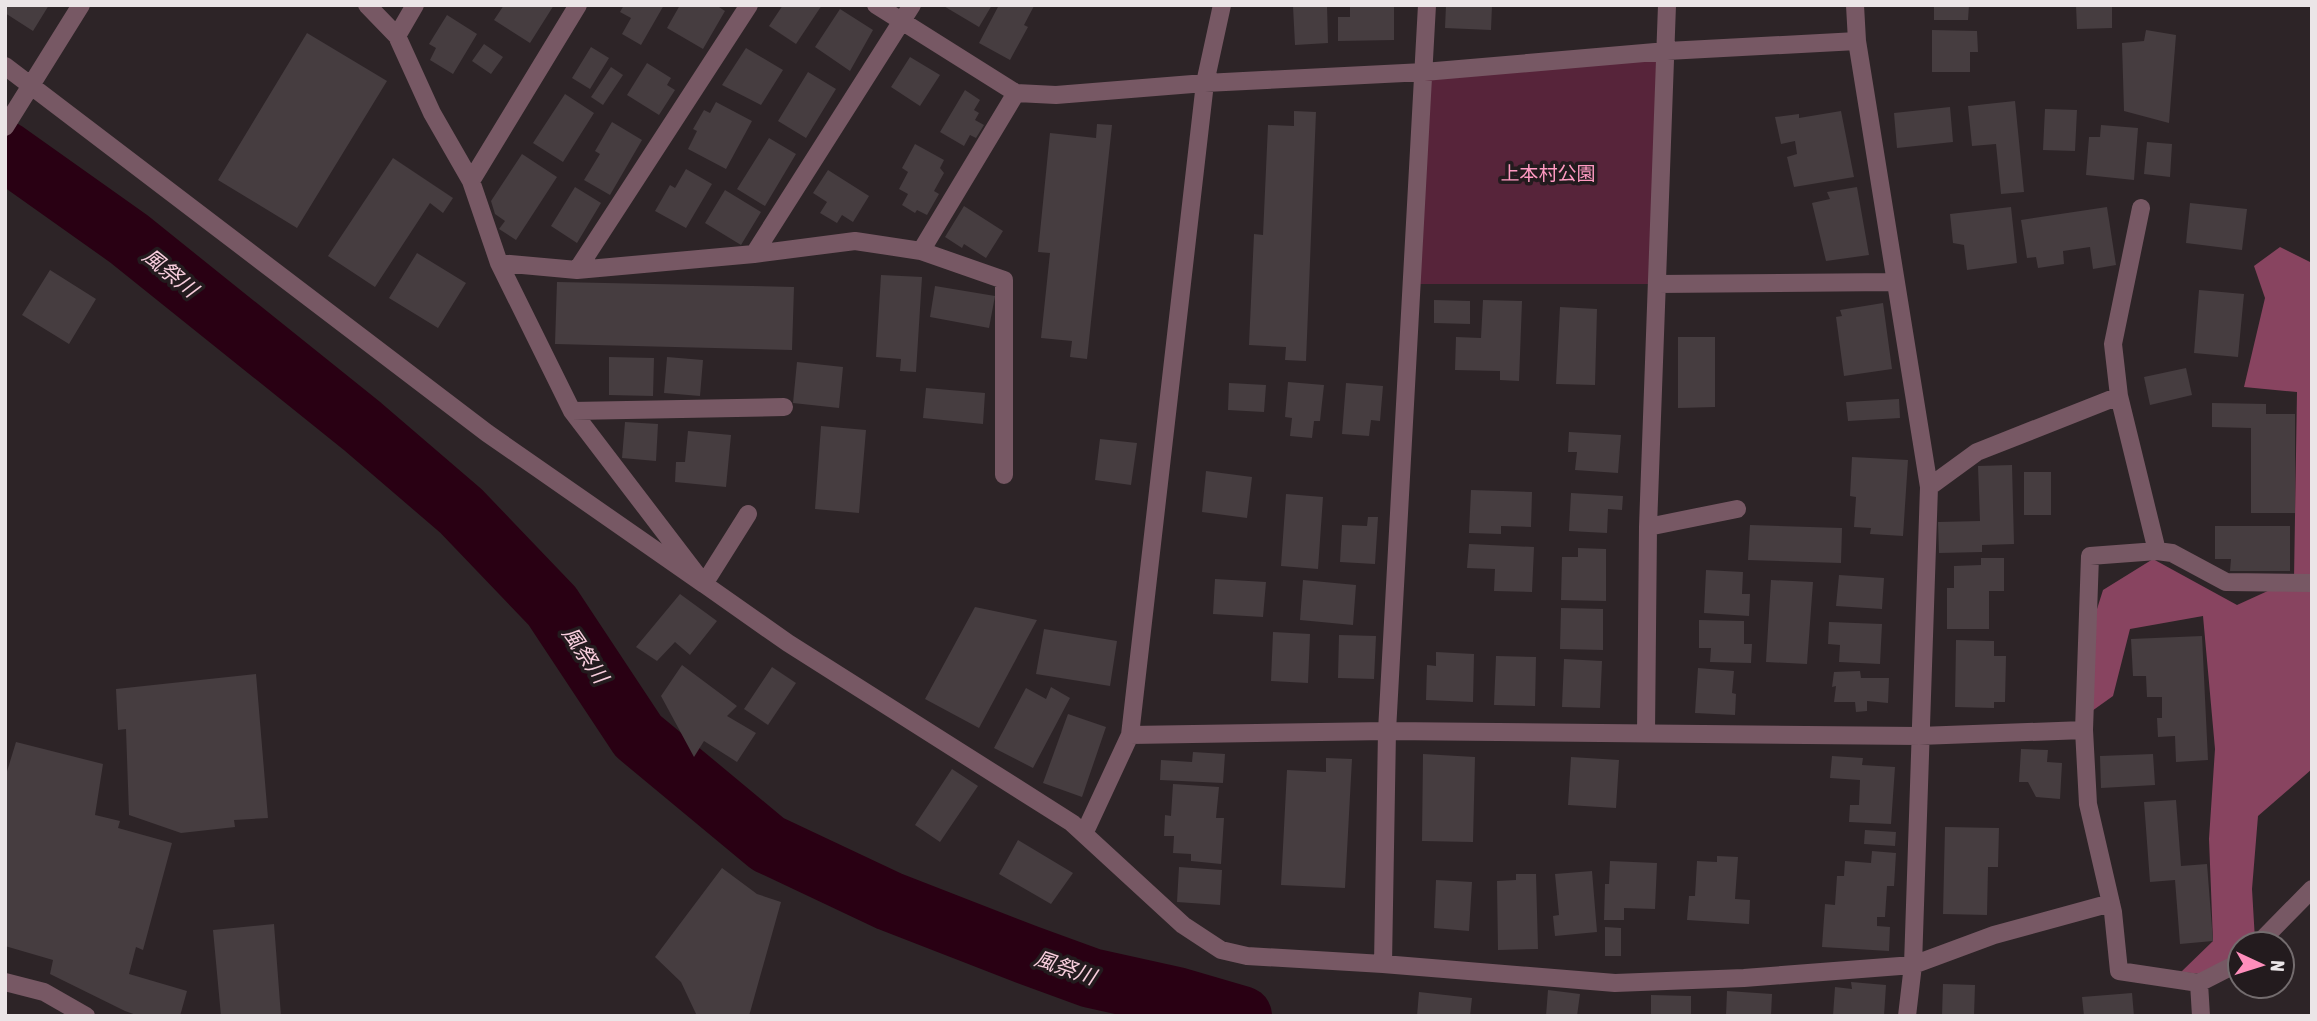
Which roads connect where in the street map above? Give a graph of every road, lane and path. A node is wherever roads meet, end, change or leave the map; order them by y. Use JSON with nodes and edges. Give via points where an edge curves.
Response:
{"nodes":[{"id":1,"x":81,"y":5,"type":"edge"},
{"id":2,"x":367,"y":5,"type":"edge"},
{"id":3,"x":415,"y":5,"type":"edge"},
{"id":4,"x":578,"y":5,"type":"edge"},
{"id":5,"x":749,"y":5,"type":"edge"},
{"id":6,"x":876,"y":5,"type":"edge"},
{"id":7,"x":912,"y":5,"type":"edge"},
{"id":8,"x":1222,"y":5,"type":"edge"},
{"id":9,"x":1427,"y":5,"type":"edge"},
{"id":10,"x":1667,"y":5,"type":"edge"},
{"id":11,"x":1855,"y":5,"type":"edge"},
{"id":12,"x":901,"y":22,"type":"junction"},
{"id":13,"x":397,"y":36,"type":"junction"},
{"id":14,"x":1857,"y":41,"type":"junction"},
{"id":15,"x":1667,"y":51,"type":"junction"},
{"id":16,"x":5,"y":66,"type":"edge"},
{"id":17,"x":1424,"y":72,"type":"junction"},
{"id":18,"x":1205,"y":83,"type":"junction"},
{"id":19,"x":31,"y":86,"type":"junction"},
{"id":20,"x":1016,"y":93,"type":"junction"},
{"id":21,"x":8,"y":122,"type":"edge"},
{"id":22,"x":471,"y":181,"type":"junction"},
{"id":23,"x":2141,"y":208,"type":"dead end"},
{"id":24,"x":921,"y":251,"type":"junction"},
{"id":25,"x":754,"y":254,"type":"junction"},
{"id":26,"x":499,"y":263,"type":"junction"},
{"id":27,"x":577,"y":270,"type":"junction"},
{"id":28,"x":1894,"y":282,"type":"junction"},
{"id":29,"x":1657,"y":284,"type":"junction"},
{"id":30,"x":2119,"y":396,"type":"junction"},
{"id":31,"x":784,"y":407,"type":"dead end"},
{"id":32,"x":572,"y":411,"type":"junction"},
{"id":33,"x":1004,"y":475,"type":"dead end"},
{"id":34,"x":1929,"y":487,"type":"junction"},
{"id":35,"x":1737,"y":509,"type":"dead end"},
{"id":36,"x":748,"y":514,"type":"dead end"},
{"id":37,"x":1648,"y":527,"type":"junction"},
{"id":38,"x":2157,"y":551,"type":"junction"},
{"id":39,"x":2312,"y":583,"type":"edge"},
{"id":40,"x":704,"y":584,"type":"junction"},
{"id":41,"x":2084,"y":730,"type":"junction"},
{"id":42,"x":1387,"y":731,"type":"junction"},
{"id":43,"x":1646,"y":733,"type":"junction"},
{"id":44,"x":1130,"y":735,"type":"junction"},
{"id":45,"x":1919,"y":736,"type":"junction"},
{"id":46,"x":1084,"y":834,"type":"junction"},
{"id":47,"x":2312,"y":889,"type":"edge"},
{"id":48,"x":2111,"y":903,"type":"junction"},
{"id":49,"x":2272,"y":930,"type":"edge"},
{"id":50,"x":1382,"y":964,"type":"junction"},
{"id":51,"x":1913,"y":965,"type":"junction"},
{"id":52,"x":2226,"y":969,"type":"edge"},
{"id":53,"x":5,"y":982,"type":"edge"},
{"id":54,"x":2199,"y":983,"type":"junction"},
{"id":55,"x":86,"y":1016,"type":"edge"},
{"id":56,"x":1908,"y":1016,"type":"edge"},
{"id":57,"x":2201,"y":1016,"type":"edge"}],
"edges":[{"from":1,"to":19,"type":"street"},
{"from":2,"to":13,"type":"street"},
{"from":3,"to":13,"type":"street"},
{"from":4,"to":22,"type":"street"},
{"from":5,"to":27,"type":"street"},
{"from":6,"to":12,"type":"street"},
{"from":7,"to":12,"type":"street"},
{"from":8,"to":18,"type":"street"},
{"from":9,"to":17,"type":"street"},
{"from":10,"to":15,"type":"street"},
{"from":11,"to":14,"type":"street"},
{"from":12,"to":20,"type":"street"},
{"from":12,"to":25,"type":"street"},
{"from":13,"to":22,"type":"street","via":[[432,113]]},
{"from":14,"to":15,"type":"street"},
{"from":14,"to":28,"type":"street"},
{"from":15,"to":17,"type":"street"},
{"from":15,"to":29,"type":"street"},
{"from":16,"to":19,"type":"street"},
{"from":17,"to":18,"type":"street"},
{"from":17,"to":42,"type":"street"},
{"from":18,"to":20,"type":"street","via":[[1056,95]]},
{"from":18,"to":44,"type":"street"},
{"from":19,"to":21,"type":"street"},
{"from":19,"to":40,"type":"street","via":[[487,433]]},
{"from":20,"to":24,"type":"street"},
{"from":22,"to":26,"type":"street"},
{"from":23,"to":30,"type":"street","via":[[2113,344]]},
{"from":24,"to":25,"type":"street","via":[[855,241]]},
{"from":24,"to":33,"type":"street","via":[[1004,281]]},
{"from":25,"to":27,"type":"street"},
{"from":26,"to":27,"type":"street"},
{"from":26,"to":32,"type":"street"},
{"from":28,"to":29,"type":"street"},
{"from":28,"to":34,"type":"street"},
{"from":29,"to":37,"type":"street"},
{"from":30,"to":34,"type":"street","via":[[1977,452]]},
{"from":30,"to":38,"type":"street"},
{"from":31,"to":32,"type":"street"},
{"from":32,"to":40,"type":"street"},
{"from":34,"to":45,"type":"street"},
{"from":35,"to":37,"type":"street"},
{"from":36,"to":40,"type":"street"},
{"from":37,"to":43,"type":"street"},
{"from":38,"to":39,"type":"street","via":[[2172,553],[2226,582]]},
{"from":38,"to":41,"type":"street","via":[[2090,556]]},
{"from":40,"to":46,"type":"street"},
{"from":41,"to":45,"type":"street"},
{"from":41,"to":48,"type":"street","via":[[2088,804]]},
{"from":42,"to":43,"type":"street"},
{"from":42,"to":44,"type":"street"},
{"from":42,"to":50,"type":"street"},
{"from":43,"to":45,"type":"street"},
{"from":44,"to":46,"type":"street"},
{"from":45,"to":51,"type":"street"},
{"from":46,"to":50,"type":"street","via":[[1183,925],[1221,950],[1247,956]]},
{"from":47,"to":49,"type":"street"},
{"from":48,"to":51,"type":"street","via":[[1994,935]]},
{"from":48,"to":54,"type":"street","via":[[2119,971]]},
{"from":50,"to":51,"type":"street","via":[[1615,983]]},
{"from":51,"to":56,"type":"street"},
{"from":52,"to":54,"type":"street"},
{"from":53,"to":55,"type":"street","via":[[44,992]]},
{"from":54,"to":57,"type":"street"}]}
